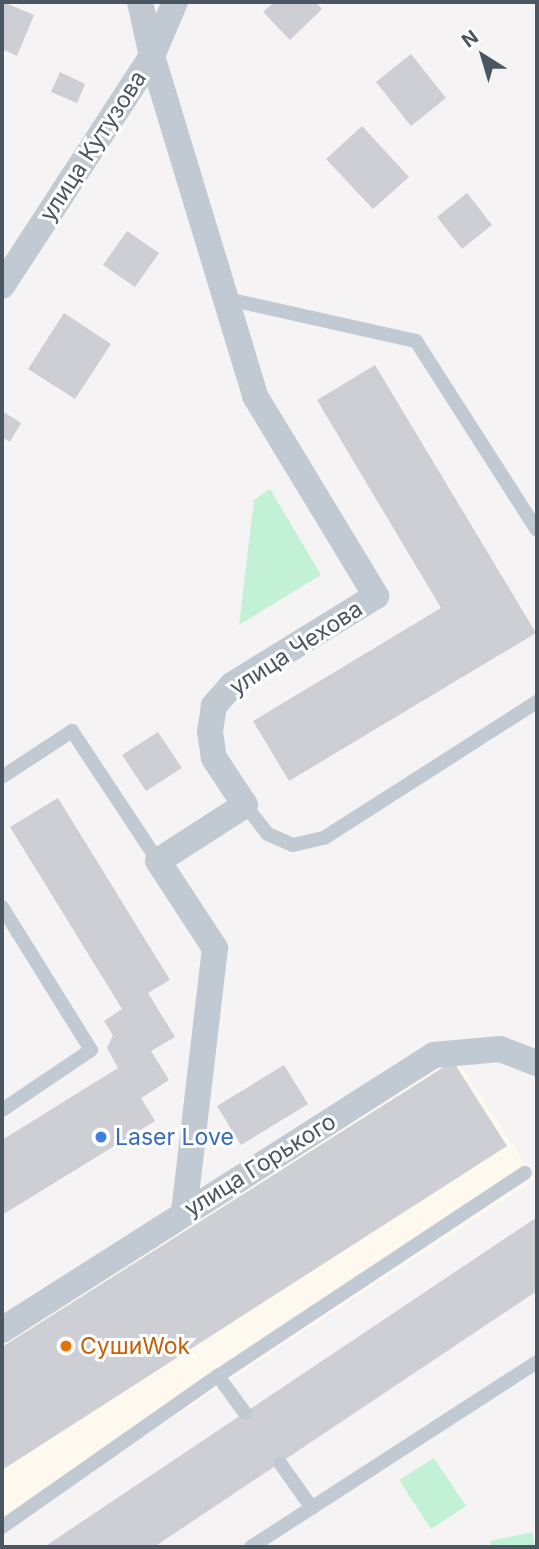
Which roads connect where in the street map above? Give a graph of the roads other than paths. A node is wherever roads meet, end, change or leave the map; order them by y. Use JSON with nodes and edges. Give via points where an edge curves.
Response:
{"nodes":[{"id":1,"x":140,"y":2,"type":"edge"},
{"id":2,"x":175,"y":2,"type":"edge"},
{"id":3,"x":152,"y":56,"type":"junction"},
{"id":4,"x":2,"y":286,"type":"edge"},
{"id":5,"x":223,"y":298,"type":"junction"},
{"id":6,"x":537,"y":530,"type":"edge"},
{"id":7,"x":537,"y":702,"type":"edge"},
{"id":8,"x":2,"y":777,"type":"edge"},
{"id":9,"x":245,"y":805,"type":"junction"},
{"id":10,"x":158,"y":861,"type":"junction"},
{"id":11,"x":2,"y":907,"type":"edge"},
{"id":12,"x":535,"y":1060,"type":"edge"},
{"id":13,"x":2,"y":1110,"type":"edge"},
{"id":14,"x":525,"y":1173,"type":"dead end"},
{"id":15,"x":184,"y":1213,"type":"junction"},
{"id":16,"x":2,"y":1330,"type":"edge"},
{"id":17,"x":537,"y":1362,"type":"edge"},
{"id":18,"x":218,"y":1376,"type":"junction"},
{"id":19,"x":244,"y":1413,"type":"dead end"},
{"id":20,"x":280,"y":1463,"type":"dead end"},
{"id":21,"x":312,"y":1508,"type":"junction"},
{"id":22,"x":2,"y":1527,"type":"edge"},
{"id":23,"x":251,"y":1547,"type":"edge"}],
"edges":[{"from":1,"to":3,"type":"street","name":"улица Чехова"},
{"from":2,"to":3,"type":"street","name":"улица Кутузова"},
{"from":3,"to":4,"type":"street","name":"улица Кутузова"},
{"from":3,"to":5,"type":"street","name":"улица Чехова"},
{"from":5,"to":6,"type":"lane","via":[[416,341]]},
{"from":5,"to":9,"type":"street","name":"улица Чехова","via":[[256,396],[376,596],[232,685],[214,706],[210,731],[214,758]]},
{"from":7,"to":9,"type":"lane","via":[[324,838],[293,845],[268,834]]},
{"from":8,"to":10,"type":"lane","via":[[72,731]]},
{"from":9,"to":10,"type":"street"},
{"from":10,"to":15,"type":"street","via":[[215,948]]},
{"from":11,"to":13,"type":"lane","via":[[91,1050]]},
{"from":12,"to":15,"type":"street","name":"улица Горького","via":[[500,1049],[434,1055]]},
{"from":14,"to":18,"type":"lane"},
{"from":15,"to":16,"type":"street","name":"улица Горького"},
{"from":17,"to":21,"type":"lane"},
{"from":18,"to":19,"type":"lane"},
{"from":18,"to":22,"type":"lane"},
{"from":20,"to":21,"type":"lane"},
{"from":21,"to":23,"type":"lane"}]}
